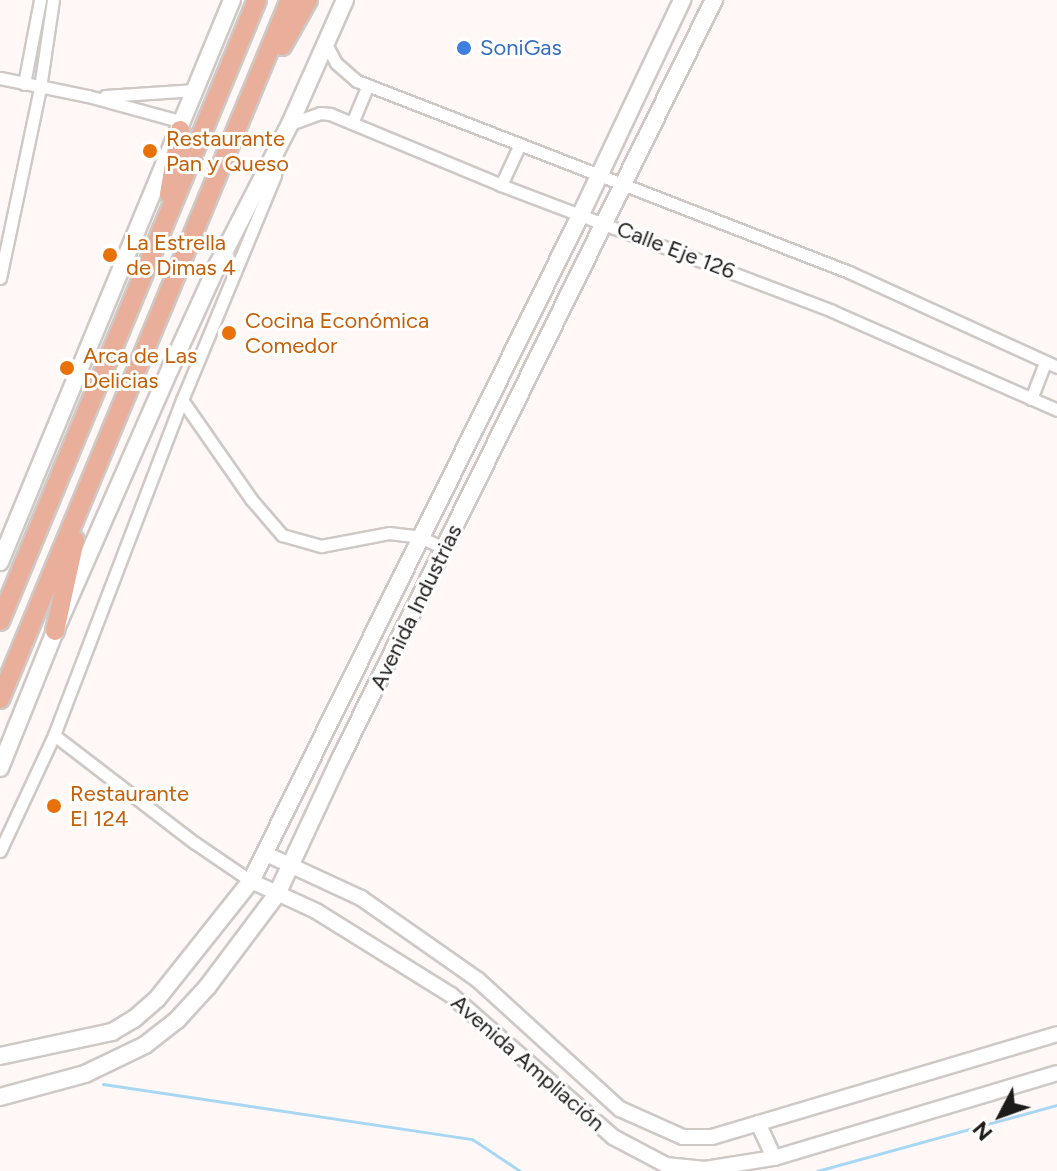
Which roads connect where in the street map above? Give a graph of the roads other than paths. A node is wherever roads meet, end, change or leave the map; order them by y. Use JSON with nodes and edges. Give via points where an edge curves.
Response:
{"nodes":[{"id":1,"x":40,"y":0,"type":"edge"},
{"id":2,"x":53,"y":0,"type":"edge"},
{"id":3,"x":232,"y":0,"type":"edge"},
{"id":4,"x":257,"y":0,"type":"edge"},
{"id":5,"x":290,"y":0,"type":"edge"},
{"id":6,"x":308,"y":0,"type":"edge"},
{"id":7,"x":345,"y":0,"type":"edge"},
{"id":8,"x":682,"y":0,"type":"edge"},
{"id":9,"x":714,"y":0,"type":"edge"},
{"id":10,"x":327,"y":46,"type":"junction"},
{"id":11,"x":0,"y":78,"type":"edge"},
{"id":12,"x":24,"y":84,"type":"junction"},
{"id":13,"x":368,"y":85,"type":"junction"},
{"id":14,"x":40,"y":88,"type":"junction"},
{"id":15,"x":196,"y":90,"type":"junction"},
{"id":16,"x":88,"y":96,"type":"junction"},
{"id":17,"x":248,"y":104,"type":"junction"},
{"id":18,"x":352,"y":123,"type":"junction"},
{"id":19,"x":290,"y":124,"type":"junction"},
{"id":20,"x":181,"y":126,"type":"junction"},
{"id":21,"x":520,"y":144,"type":"junction"},
{"id":22,"x":279,"y":146,"type":"junction"},
{"id":23,"x":600,"y":173,"type":"junction"},
{"id":24,"x":623,"y":183,"type":"junction"},
{"id":25,"x":501,"y":185,"type":"junction"},
{"id":26,"x":581,"y":214,"type":"junction"},
{"id":27,"x":603,"y":221,"type":"junction"},
{"id":28,"x":163,"y":227,"type":"junction"},
{"id":29,"x":0,"y":278,"type":"edge"},
{"id":30,"x":1051,"y":364,"type":"edge"},
{"id":31,"x":1031,"y":399,"type":"junction"},
{"id":32,"x":182,"y":400,"type":"junction"},
{"id":33,"x":1057,"y":410,"type":"edge"},
{"id":34,"x":86,"y":492,"type":"junction"},
{"id":35,"x":420,"y":537,"type":"junction"},
{"id":36,"x":444,"y":548,"type":"junction"},
{"id":37,"x":0,"y":562,"type":"edge"},
{"id":38,"x":0,"y":621,"type":"edge"},
{"id":39,"x":55,"y":631,"type":"junction"},
{"id":40,"x":0,"y":699,"type":"edge"},
{"id":41,"x":54,"y":735,"type":"junction"},
{"id":42,"x":0,"y":768,"type":"edge"},
{"id":43,"x":0,"y":851,"type":"edge"},
{"id":44,"x":266,"y":854,"type":"junction"},
{"id":45,"x":293,"y":866,"type":"junction"},
{"id":46,"x":251,"y":881,"type":"junction"},
{"id":47,"x":277,"y":894,"type":"junction"},
{"id":48,"x":1057,"y":1034,"type":"edge"},
{"id":49,"x":0,"y":1056,"type":"edge"},
{"id":50,"x":1057,"y":1073,"type":"edge"},
{"id":51,"x":0,"y":1097,"type":"edge"},
{"id":52,"x":758,"y":1123,"type":"junction"},
{"id":53,"x":774,"y":1158,"type":"junction"}],
"edges":[{"from":1,"to":12,"type":"street"},
{"from":2,"to":14,"type":"street"},
{"from":3,"to":15,"type":"main road"},
{"from":4,"to":28,"type":"highway"},
{"from":5,"to":17,"type":"highway"},
{"from":6,"to":17,"type":"highway"},
{"from":7,"to":10,"type":"main road"},
{"from":8,"to":23,"type":"main road","name":"Avenida Industrias"},
{"from":9,"to":24,"type":"main road","name":"Avenida Industrias"},
{"from":10,"to":13,"type":"street","name":"Calle Eje 126","via":[[336,63]]},
{"from":10,"to":19,"type":"main road"},
{"from":11,"to":12,"type":"street"},
{"from":12,"to":14,"type":"street"},
{"from":13,"to":18,"type":"street"},
{"from":13,"to":21,"type":"street","name":"Calle Eje 126"},
{"from":14,"to":16,"type":"street"},
{"from":14,"to":29,"type":"street"},
{"from":15,"to":16,"type":"street"},
{"from":15,"to":20,"type":"main road"},
{"from":16,"to":20,"type":"street"},
{"from":17,"to":34,"type":"highway"},
{"from":18,"to":19,"type":"street","name":"Calle Eje 126","via":[[320,113]]},
{"from":18,"to":25,"type":"street","name":"Calle Eje 126"},
{"from":19,"to":22,"type":"main road"},
{"from":20,"to":28,"type":"highway"},
{"from":20,"to":37,"type":"main road"},
{"from":21,"to":23,"type":"street","name":"Calle Eje 126"},
{"from":21,"to":25,"type":"street"},
{"from":22,"to":32,"type":"street","via":[[275,175]]},
{"from":22,"to":39,"type":"main road","via":[[212,277]]},
{"from":23,"to":24,"type":"street","name":"Calle Eje 126"},
{"from":23,"to":26,"type":"main road","name":"Avenida Industrias"},
{"from":24,"to":27,"type":"main road","name":"Avenida Industrias"},
{"from":24,"to":30,"type":"street","name":"Calle Eje 126","via":[[849,272]]},
{"from":25,"to":26,"type":"street","name":"Calle Eje 126"},
{"from":26,"to":27,"type":"street","name":"Calle Eje 126"},
{"from":26,"to":35,"type":"main road","name":"Avenida Industrias"},
{"from":27,"to":31,"type":"street","name":"Calle Eje 126","via":[[832,311]]},
{"from":27,"to":36,"type":"main road","name":"Avenida Industrias"},
{"from":28,"to":38,"type":"highway"},
{"from":30,"to":31,"type":"street"},
{"from":31,"to":33,"type":"street","name":"Calle Eje 126"},
{"from":32,"to":35,"type":"street","via":[[282,535],[321,546],[389,533]]},
{"from":32,"to":41,"type":"street"},
{"from":34,"to":39,"type":"highway"},
{"from":34,"to":40,"type":"highway"},
{"from":35,"to":36,"type":"street"},
{"from":35,"to":44,"type":"main road","name":"Avenida Industrias"},
{"from":36,"to":45,"type":"main road","name":"Avenida Industrias"},
{"from":39,"to":42,"type":"main road"},
{"from":41,"to":43,"type":"street"},
{"from":41,"to":46,"type":"street","name":"Avenida Ampliación"},
{"from":44,"to":45,"type":"street","name":"Avenida Ampliación"},
{"from":44,"to":46,"type":"main road","name":"Avenida Industrias"},
{"from":45,"to":47,"type":"main road","name":"Avenida Industrias"},
{"from":45,"to":52,"type":"street","name":"Avenida Ampliación","via":[[361,898],[478,980],[620,1109],[683,1137],[712,1137]]},
{"from":46,"to":47,"type":"street","name":"Avenida Ampliación"},
{"from":46,"to":49,"type":"main road","name":"Avenida Industrias","via":[[157,999],[134,1019],[112,1032]]},
{"from":47,"to":51,"type":"main road","name":"Avenida Industrias","via":[[208,986],[145,1045],[85,1074]]},
{"from":47,"to":53,"type":"street","name":"Avenida Ampliación","via":[[316,911],[451,995],[613,1137],[639,1153],[666,1165],[705,1169]]},
{"from":48,"to":52,"type":"street","name":"Avenida Ampliación"},
{"from":50,"to":53,"type":"street","name":"Avenida Ampliación"},
{"from":52,"to":53,"type":"street"}]}
